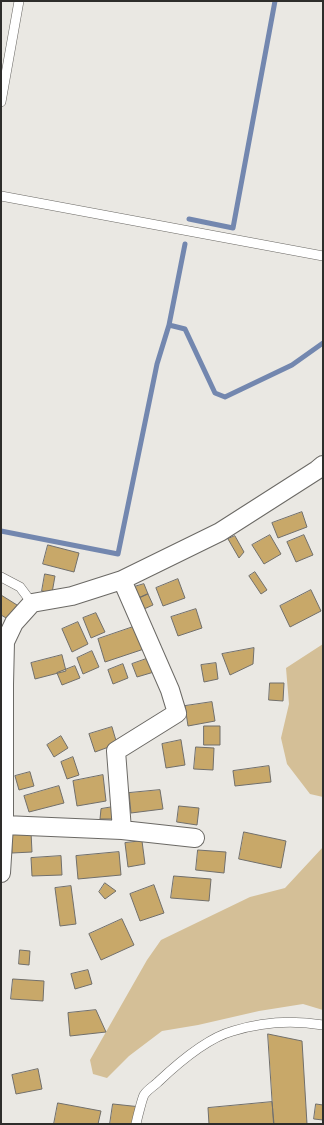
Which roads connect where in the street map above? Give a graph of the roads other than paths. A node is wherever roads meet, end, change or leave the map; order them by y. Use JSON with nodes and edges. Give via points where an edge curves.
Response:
{"nodes":[{"id":1,"x":19,"y":1,"type":"edge"},
{"id":2,"x":1,"y":102,"type":"edge"},
{"id":3,"x":1,"y":196,"type":"edge"},
{"id":4,"x":323,"y":256,"type":"edge"},
{"id":5,"x":323,"y":465,"type":"edge"},
{"id":6,"x":1,"y":577,"type":"edge"},
{"id":7,"x":122,"y":580,"type":"junction"},
{"id":8,"x":32,"y":604,"type":"junction"},
{"id":9,"x":2,"y":824,"type":"edge"},
{"id":10,"x":122,"y":830,"type":"junction"},
{"id":11,"x":195,"y":838,"type":"dead end"},
{"id":12,"x":1,"y":873,"type":"edge"},
{"id":13,"x":323,"y":1025,"type":"edge"},
{"id":14,"x":136,"y":1124,"type":"edge"}],
"edges":[{"from":1,"to":2,"type":"lane"},
{"from":3,"to":4,"type":"lane"},
{"from":5,"to":7,"type":"street","via":[[220,532]]},
{"from":6,"to":8,"type":"lane","via":[[20,587]]},
{"from":7,"to":8,"type":"street","via":[[72,596]]},
{"from":7,"to":10,"type":"street","via":[[177,712],[116,751]]},
{"from":8,"to":9,"type":"street","via":[[14,623],[5,642]]},
{"from":9,"to":10,"type":"street"},
{"from":9,"to":12,"type":"street"},
{"from":10,"to":11,"type":"street"},
{"from":13,"to":14,"type":"lane","via":[[305,1022],[275,1023],[232,1031],[205,1044],[144,1095]]}]}
